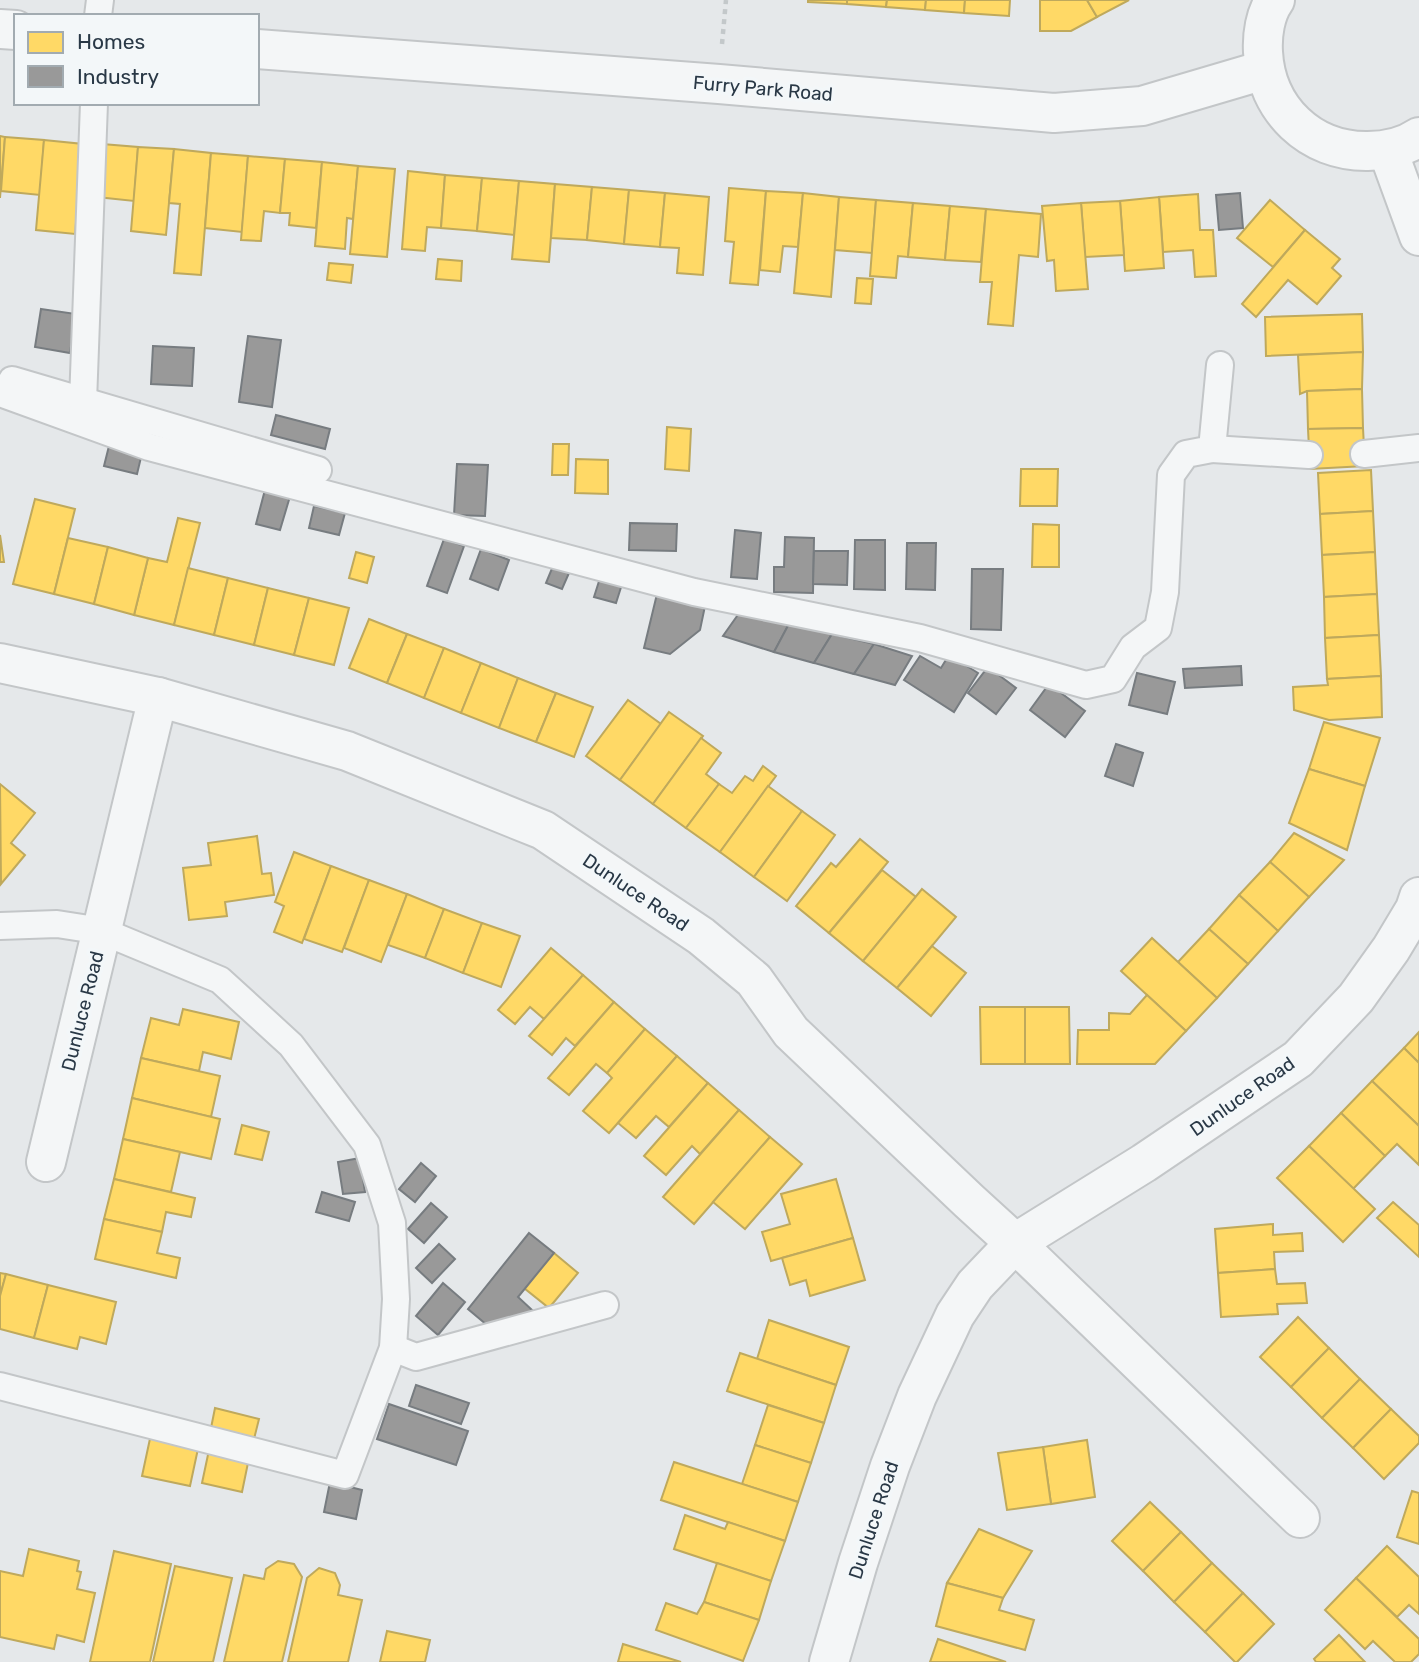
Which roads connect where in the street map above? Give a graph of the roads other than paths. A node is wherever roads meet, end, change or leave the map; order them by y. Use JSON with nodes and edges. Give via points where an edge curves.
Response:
{"nodes":[{"id":1,"x":1275,"y":0,"type":"edge"},
{"id":2,"x":259,"y":49,"type":"edge"},
{"id":3,"x":1264,"y":70,"type":"junction"},
{"id":4,"x":94,"y":105,"type":"edge"},
{"id":5,"x":1404,"y":144,"type":"edge"},
{"id":6,"x":1419,"y":236,"type":"edge"},
{"id":7,"x":1220,"y":365,"type":"dead end"},
{"id":8,"x":0,"y":376,"type":"edge"},
{"id":9,"x":0,"y":393,"type":"edge"},
{"id":10,"x":83,"y":402,"type":"junction"},
{"id":11,"x":1419,"y":448,"type":"edge"},
{"id":12,"x":1212,"y":449,"type":"junction"},
{"id":13,"x":1364,"y":454,"type":"dead end"},
{"id":14,"x":1309,"y":455,"type":"dead end"},
{"id":15,"x":318,"y":470,"type":"dead end"},
{"id":16,"x":0,"y":663,"type":"edge"},
{"id":17,"x":158,"y":697,"type":"junction"},
{"id":18,"x":1419,"y":897,"type":"edge"},
{"id":19,"x":0,"y":926,"type":"edge"},
{"id":20,"x":102,"y":931,"type":"junction"},
{"id":21,"x":46,"y":1163,"type":"dead end"},
{"id":22,"x":1016,"y":1243,"type":"junction"},
{"id":23,"x":605,"y":1305,"type":"dead end"},
{"id":24,"x":393,"y":1348,"type":"junction"},
{"id":25,"x":0,"y":1386,"type":"edge"},
{"id":26,"x":1300,"y":1518,"type":"dead end"},
{"id":27,"x":830,"y":1662,"type":"edge"}],
"edges":[{"from":1,"to":3,"type":"street","via":[[1262,37]]},
{"from":2,"to":3,"type":"street","name":"Furry Park Road","via":[[1054,113],[1142,106]]},
{"from":3,"to":5,"type":"street","via":[[1275,100],[1295,124],[1321,142],[1350,152]]},
{"from":4,"to":10,"type":"lane"},
{"from":5,"to":6,"type":"street"},
{"from":7,"to":12,"type":"lane"},
{"from":8,"to":10,"type":"lane"},
{"from":9,"to":12,"type":"lane","via":[[149,447],[694,592],[920,638],[1087,685],[1113,679],[1133,647],[1158,628],[1165,592],[1171,475],[1186,454]]},
{"from":10,"to":15,"type":"lane"},
{"from":11,"to":13,"type":"lane"},
{"from":12,"to":14,"type":"lane"},
{"from":16,"to":17,"type":"street","name":"Dunluce Road"},
{"from":17,"to":20,"type":"street","name":"Dunluce Road"},
{"from":17,"to":22,"type":"street","name":"Dunluce Road","via":[[347,751],[543,830],[701,936],[754,981],[790,1032]]},
{"from":18,"to":22,"type":"street","name":"Dunluce Road","via":[[1391,949],[1356,998],[1298,1059]]},
{"from":19,"to":20,"type":"lane","via":[[57,924]]},
{"from":20,"to":21,"type":"street","name":"Dunluce Road"},
{"from":20,"to":24,"type":"lane","via":[[220,981],[290,1045],[367,1145],[392,1223]]},
{"from":22,"to":26,"type":"street","name":"Dunluce Road"},
{"from":22,"to":27,"type":"street","name":"Dunluce Road","via":[[975,1285],[936,1353],[890,1466]]},
{"from":23,"to":24,"type":"lane","via":[[415,1357]]},
{"from":24,"to":25,"type":"lane","via":[[345,1475]]}]}
